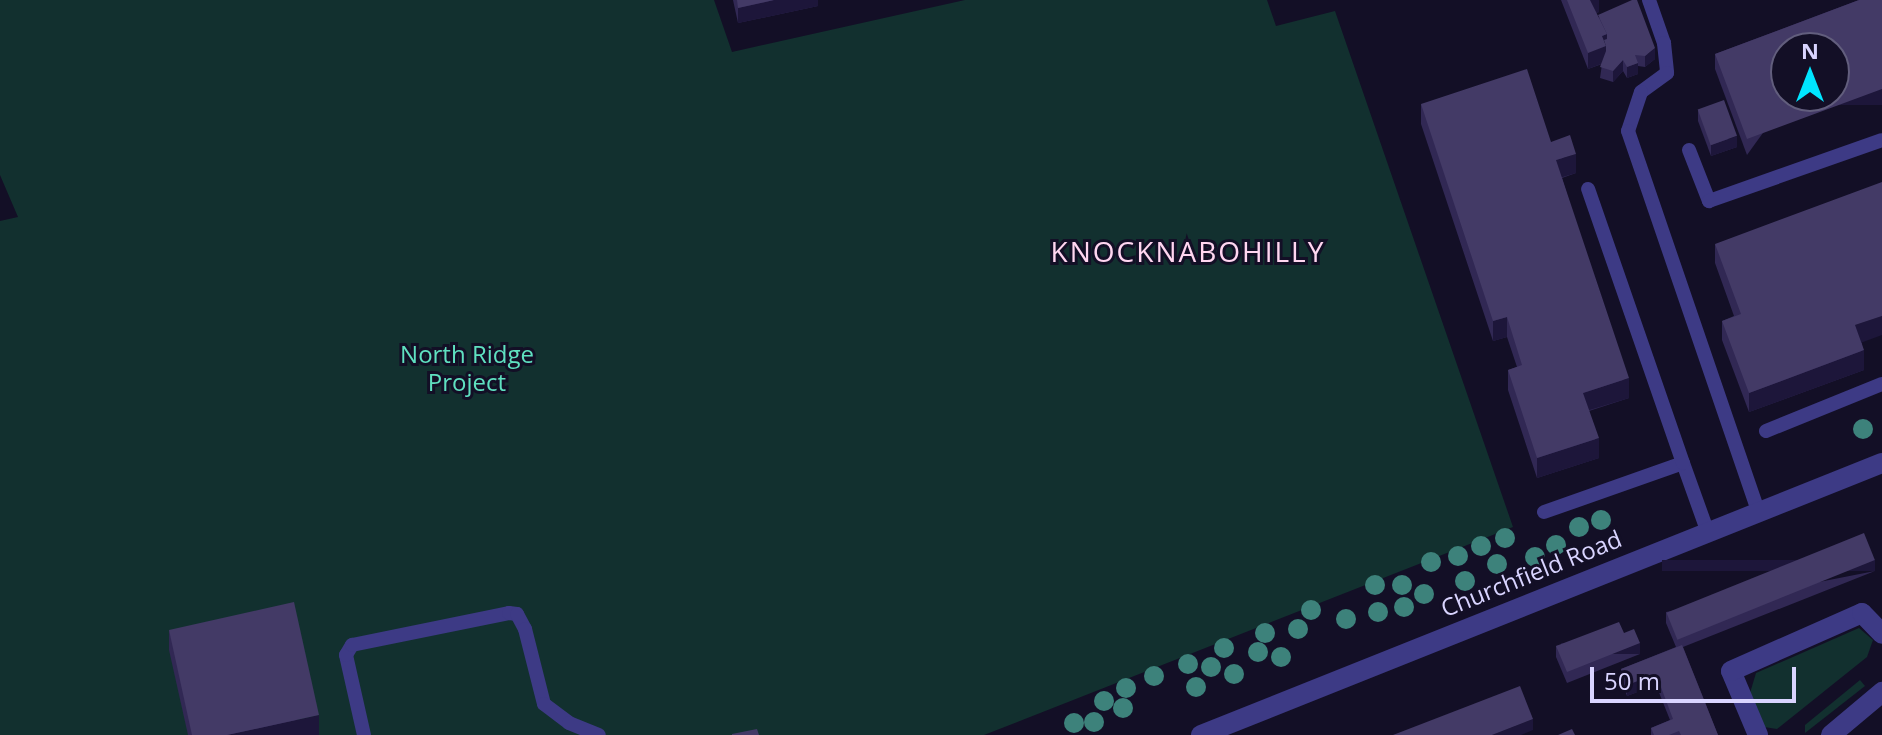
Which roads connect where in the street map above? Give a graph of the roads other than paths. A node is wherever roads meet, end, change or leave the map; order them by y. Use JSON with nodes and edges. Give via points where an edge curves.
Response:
{"nodes":[{"id":1,"x":1649,"y":0,"type":"edge"},
{"id":2,"x":1882,"y":140,"type":"edge"},
{"id":3,"x":1689,"y":150,"type":"dead end"},
{"id":4,"x":1588,"y":189,"type":"dead end"},
{"id":5,"x":1882,"y":384,"type":"edge"},
{"id":6,"x":1766,"y":431,"type":"dead end"},
{"id":7,"x":1683,"y":463,"type":"junction"},
{"id":8,"x":1882,"y":463,"type":"edge"},
{"id":9,"x":1758,"y":510,"type":"junction"},
{"id":10,"x":1544,"y":512,"type":"dead end"},
{"id":11,"x":1707,"y":530,"type":"junction"},
{"id":12,"x":1882,"y":634,"type":"edge"},
{"id":13,"x":1882,"y":692,"type":"edge"},
{"id":14,"x":364,"y":735,"type":"edge"},
{"id":15,"x":599,"y":735,"type":"edge"},
{"id":16,"x":1201,"y":735,"type":"edge"},
{"id":17,"x":1758,"y":735,"type":"edge"},
{"id":18,"x":1831,"y":735,"type":"edge"}],
"edges":[{"from":1,"to":9,"type":"lane","via":[[1664,43],[1667,73],[1641,92],[1628,131]]},
{"from":2,"to":3,"type":"lane","via":[[1709,201]]},
{"from":4,"to":7,"type":"lane"},
{"from":5,"to":6,"type":"lane"},
{"from":7,"to":10,"type":"lane"},
{"from":7,"to":11,"type":"lane"},
{"from":8,"to":9,"type":"street","name":"Churchfield Road"},
{"from":9,"to":11,"type":"street","name":"Churchfield Road"},
{"from":11,"to":16,"type":"street","name":"Churchfield Road"},
{"from":12,"to":17,"type":"street","via":[[1862,613],[1731,671]]},
{"from":13,"to":18,"type":"street"},
{"from":14,"to":15,"type":"lane","via":[[346,655],[352,645],[509,613],[517,614],[525,629],[544,704],[569,723]]}]}
